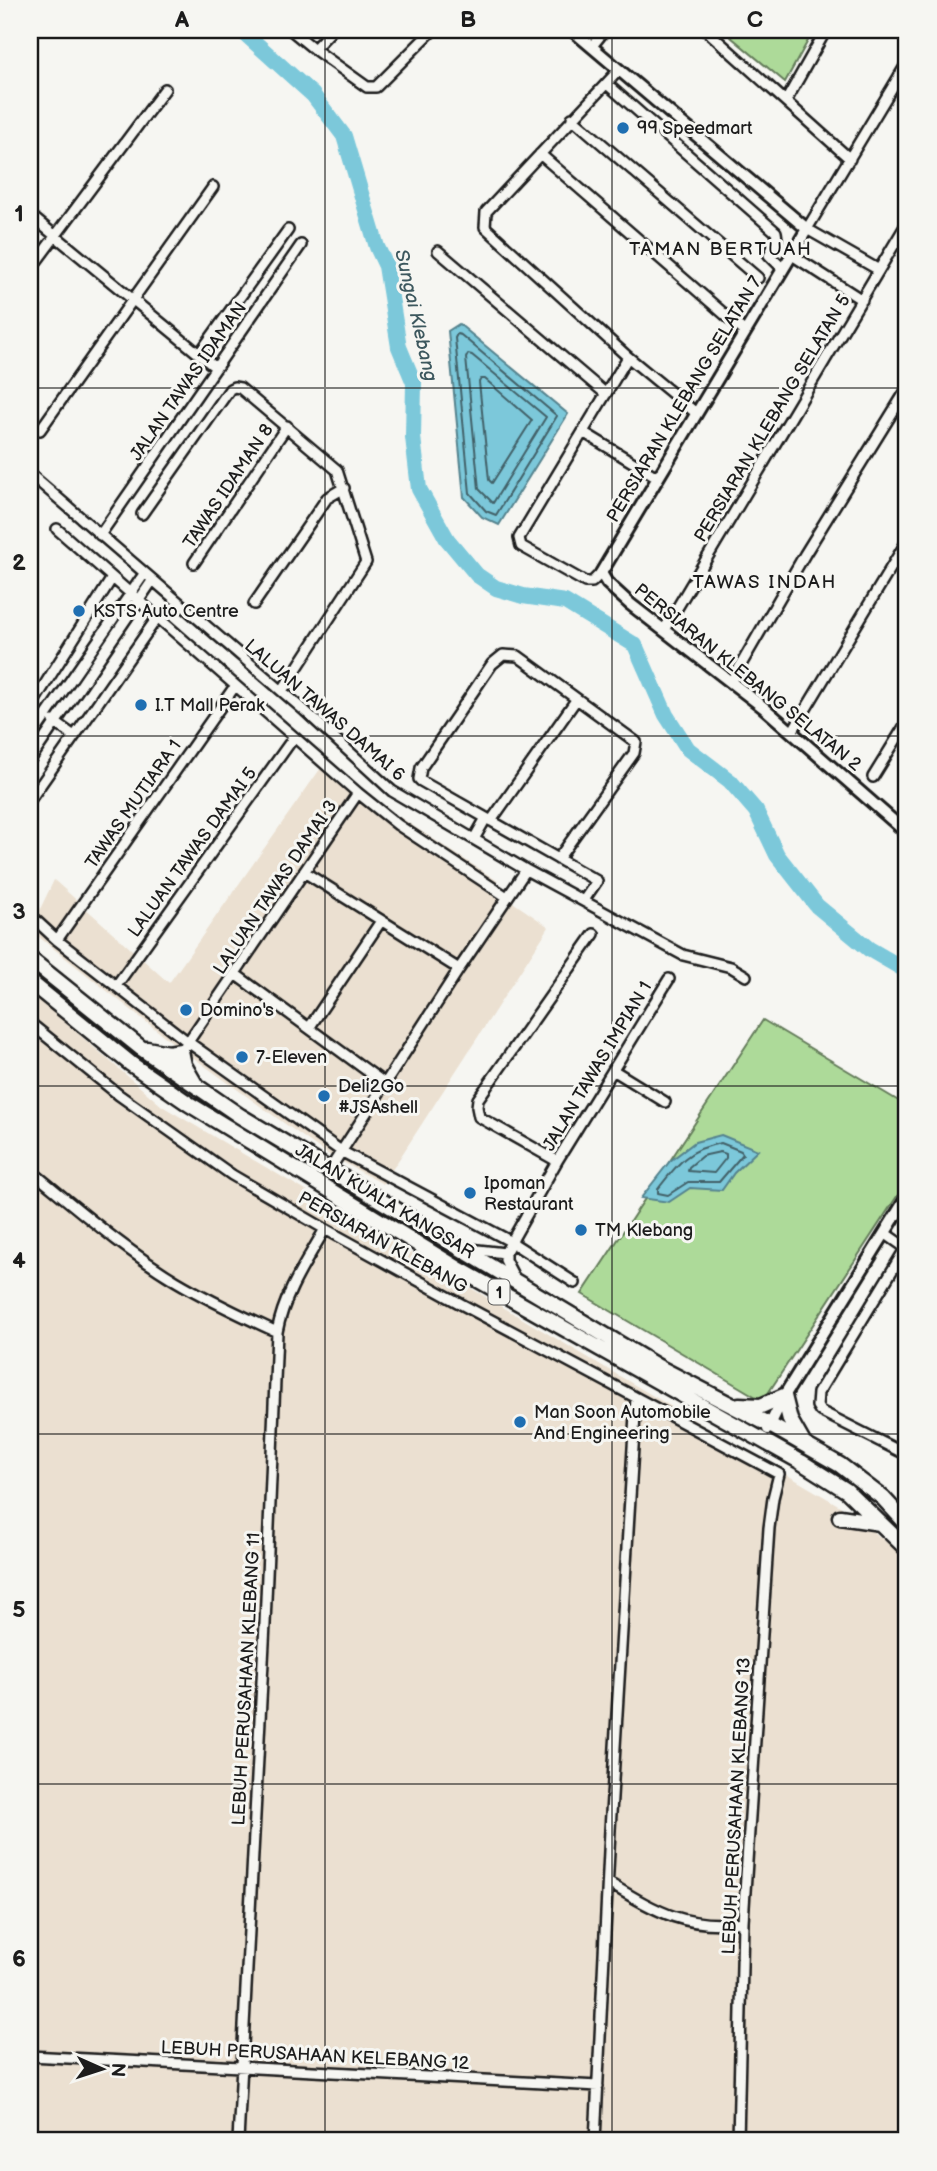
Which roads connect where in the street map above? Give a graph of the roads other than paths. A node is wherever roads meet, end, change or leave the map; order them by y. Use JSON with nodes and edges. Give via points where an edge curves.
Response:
{"nodes":[{"id":1,"x":291,"y":30,"type":"edge"},
{"id":2,"x":332,"y":30,"type":"edge"},
{"id":3,"x":433,"y":30,"type":"edge"},
{"id":4,"x":572,"y":30,"type":"edge"},
{"id":5,"x":605,"y":30,"type":"edge"},
{"id":6,"x":706,"y":30,"type":"edge"},
{"id":7,"x":826,"y":30,"type":"edge"},
{"id":8,"x":718,"y":34,"type":"edge"},
{"id":9,"x":592,"y":46,"type":"junction"},
{"id":10,"x":314,"y":49,"type":"junction"},
{"id":11,"x":907,"y":63,"type":"edge"},
{"id":12,"x":619,"y":69,"type":"junction"},
{"id":13,"x":607,"y":84,"type":"junction"},
{"id":14,"x":165,"y":89,"type":"dead end"},
{"id":15,"x":786,"y":101,"type":"junction"},
{"id":16,"x":572,"y":118,"type":"junction"},
{"id":17,"x":540,"y":154,"type":"junction"},
{"id":18,"x":850,"y":159,"type":"junction"},
{"id":19,"x":213,"y":187,"type":"dead end"},
{"id":20,"x":30,"y":215,"type":"edge"},
{"id":21,"x":907,"y":223,"type":"edge"},
{"id":22,"x":807,"y":229,"type":"junction"},
{"id":23,"x":288,"y":230,"type":"dead end"},
{"id":24,"x":55,"y":236,"type":"junction"},
{"id":25,"x":301,"y":245,"type":"dead end"},
{"id":26,"x":438,"y":251,"type":"dead end"},
{"id":27,"x":792,"y":255,"type":"junction"},
{"id":28,"x":783,"y":269,"type":"junction"},
{"id":29,"x":30,"y":270,"type":"edge"},
{"id":30,"x":878,"y":270,"type":"junction"},
{"id":31,"x":758,"y":278,"type":"dead end"},
{"id":32,"x":132,"y":299,"type":"junction"},
{"id":33,"x":862,"y":300,"type":"junction"},
{"id":34,"x":745,"y":332,"type":"junction"},
{"id":35,"x":199,"y":354,"type":"junction"},
{"id":36,"x":628,"y":357,"type":"junction"},
{"id":37,"x":216,"y":368,"type":"junction"},
{"id":38,"x":907,"y":389,"type":"edge"},
{"id":39,"x":606,"y":394,"type":"junction"},
{"id":40,"x":696,"y":413,"type":"junction"},
{"id":41,"x":287,"y":426,"type":"junction"},
{"id":42,"x":40,"y":430,"type":"dead end"},
{"id":43,"x":583,"y":432,"type":"junction"},
{"id":44,"x":30,"y":474,"type":"edge"},
{"id":45,"x":657,"y":477,"type":"junction"},
{"id":46,"x":344,"y":488,"type":"junction"},
{"id":47,"x":142,"y":514,"type":"dead end"},
{"id":48,"x":57,"y":529,"type":"dead end"},
{"id":49,"x":100,"y":535,"type":"junction"},
{"id":50,"x":907,"y":541,"type":"edge"},
{"id":51,"x":194,"y":563,"type":"dead end"},
{"id":52,"x":601,"y":573,"type":"junction"},
{"id":53,"x":148,"y":577,"type":"junction"},
{"id":54,"x":112,"y":578,"type":"junction"},
{"id":55,"x":129,"y":594,"type":"junction"},
{"id":56,"x":138,"y":601,"type":"junction"},
{"id":57,"x":254,"y":604,"type":"dead end"},
{"id":58,"x":157,"y":618,"type":"junction"},
{"id":59,"x":664,"y":630,"type":"junction"},
{"id":60,"x":731,"y":681,"type":"junction"},
{"id":61,"x":235,"y":686,"type":"junction"},
{"id":62,"x":282,"y":691,"type":"junction"},
{"id":63,"x":576,"y":700,"type":"junction"},
{"id":64,"x":30,"y":708,"type":"edge"},
{"id":65,"x":46,"y":716,"type":"junction"},
{"id":66,"x":907,"y":722,"type":"edge"},
{"id":67,"x":55,"y":723,"type":"junction"},
{"id":68,"x":792,"y":732,"type":"junction"},
{"id":69,"x":74,"y":736,"type":"junction"},
{"id":70,"x":294,"y":737,"type":"junction"},
{"id":71,"x":30,"y":739,"type":"edge"},
{"id":72,"x":30,"y":760,"type":"edge"},
{"id":73,"x":873,"y":778,"type":"dead end"},
{"id":74,"x":358,"y":793,"type":"junction"},
{"id":75,"x":30,"y":800,"type":"edge"},
{"id":76,"x":489,"y":820,"type":"junction"},
{"id":77,"x":907,"y":833,"type":"edge"},
{"id":78,"x":474,"y":839,"type":"junction"},
{"id":79,"x":558,"y":859,"type":"junction"},
{"id":80,"x":526,"y":870,"type":"junction"},
{"id":81,"x":304,"y":872,"type":"junction"},
{"id":82,"x":507,"y":897,"type":"junction"},
{"id":83,"x":584,"y":900,"type":"junction"},
{"id":84,"x":30,"y":915,"type":"edge"},
{"id":85,"x":382,"y":921,"type":"junction"},
{"id":86,"x":594,"y":934,"type":"dead end"},
{"id":87,"x":57,"y":940,"type":"junction"},
{"id":88,"x":30,"y":959,"type":"edge"},
{"id":89,"x":459,"y":969,"type":"junction"},
{"id":90,"x":235,"y":974,"type":"junction"},
{"id":91,"x":746,"y":976,"type":"dead end"},
{"id":92,"x":669,"y":979,"type":"dead end"},
{"id":93,"x":30,"y":982,"type":"edge"},
{"id":94,"x":116,"y":986,"type":"junction"},
{"id":95,"x":30,"y":1023,"type":"edge"},
{"id":96,"x":309,"y":1028,"type":"junction"},
{"id":97,"x":184,"y":1047,"type":"junction"},
{"id":98,"x":141,"y":1048,"type":"junction"},
{"id":99,"x":131,"y":1064,"type":"junction"},
{"id":100,"x":168,"y":1068,"type":"junction"},
{"id":101,"x":613,"y":1070,"type":"junction"},
{"id":102,"x":384,"y":1083,"type":"junction"},
{"id":103,"x":198,"y":1088,"type":"junction"},
{"id":104,"x":665,"y":1102,"type":"dead end"},
{"id":105,"x":189,"y":1104,"type":"junction"},
{"id":106,"x":341,"y":1151,"type":"junction"},
{"id":107,"x":557,"y":1161,"type":"junction"},
{"id":108,"x":330,"y":1169,"type":"junction"},
{"id":109,"x":30,"y":1170,"type":"edge"},
{"id":110,"x":907,"y":1197,"type":"edge"},
{"id":111,"x":325,"y":1229,"type":"junction"},
{"id":112,"x":886,"y":1234,"type":"junction"},
{"id":113,"x":511,"y":1242,"type":"junction"},
{"id":114,"x":907,"y":1247,"type":"edge"},
{"id":115,"x":462,"y":1248,"type":"junction"},
{"id":116,"x":505,"y":1253,"type":"junction"},
{"id":117,"x":515,"y":1280,"type":"junction"},
{"id":118,"x":575,"y":1283,"type":"dead end"},
{"id":119,"x":277,"y":1332,"type":"junction"},
{"id":120,"x":672,"y":1389,"type":"junction"},
{"id":121,"x":784,"y":1396,"type":"junction"},
{"id":122,"x":636,"y":1398,"type":"junction"},
{"id":123,"x":732,"y":1405,"type":"junction"},
{"id":124,"x":769,"y":1427,"type":"junction"},
{"id":125,"x":804,"y":1445,"type":"junction"},
{"id":126,"x":907,"y":1455,"type":"edge"},
{"id":127,"x":801,"y":1462,"type":"junction"},
{"id":128,"x":779,"y":1474,"type":"joint"},
{"id":129,"x":840,"y":1517,"type":"dead end"},
{"id":130,"x":880,"y":1523,"type":"junction"},
{"id":131,"x":907,"y":1524,"type":"edge"},
{"id":132,"x":907,"y":1549,"type":"edge"},
{"id":133,"x":609,"y":1883,"type":"junction"},
{"id":134,"x":743,"y":1922,"type":"junction"},
{"id":135,"x":30,"y":2056,"type":"edge"},
{"id":136,"x":242,"y":2067,"type":"junction"},
{"id":137,"x":598,"y":2086,"type":"junction"},
{"id":138,"x":238,"y":2141,"type":"edge"},
{"id":139,"x":595,"y":2141,"type":"edge"},
{"id":140,"x":738,"y":2141,"type":"edge"}],
"edges":[{"from":1,"to":10,"type":"street"},
{"from":2,"to":10,"type":"street"},
{"from":3,"to":10,"type":"street","via":[[372,88]]},
{"from":4,"to":9,"type":"street"},
{"from":5,"to":9,"type":"street"},
{"from":6,"to":8,"type":"street"},
{"from":7,"to":15,"type":"street"},
{"from":8,"to":15,"type":"street"},
{"from":9,"to":12,"type":"street"},
{"from":11,"to":18,"type":"street","name":"PERSIARAN KLEBANG SELATAN 7"},
{"from":12,"to":13,"type":"street"},
{"from":12,"to":22,"type":"street"},
{"from":13,"to":16,"type":"street"},
{"from":13,"to":28,"type":"street","via":[[776,232],[769,255]]},
{"from":14,"to":24,"type":"street"},
{"from":15,"to":18,"type":"street"},
{"from":16,"to":17,"type":"street"},
{"from":16,"to":31,"type":"street"},
{"from":17,"to":34,"type":"street"},
{"from":17,"to":36,"type":"street","via":[[486,212],[485,227]]},
{"from":18,"to":22,"type":"street","name":"PERSIARAN KLEBANG SELATAN 7"},
{"from":19,"to":32,"type":"street"},
{"from":20,"to":24,"type":"street"},
{"from":21,"to":30,"type":"street","name":"PERSIARAN KLEBANG SELATAN 5"},
{"from":22,"to":27,"type":"street","name":"PERSIARAN KLEBANG SELATAN 7"},
{"from":22,"to":30,"type":"street"},
{"from":23,"to":35,"type":"street"},
{"from":24,"to":29,"type":"street"},
{"from":24,"to":32,"type":"street"},
{"from":25,"to":37,"type":"street","name":"JALAN TAWAS IDAMAN"},
{"from":26,"to":39,"type":"street"},
{"from":27,"to":28,"type":"street","name":"PERSIARAN KLEBANG SELATAN 7"},
{"from":27,"to":33,"type":"street"},
{"from":28,"to":34,"type":"street","name":"PERSIARAN KLEBANG SELATAN 7"},
{"from":30,"to":33,"type":"street","name":"PERSIARAN KLEBANG SELATAN 5"},
{"from":32,"to":35,"type":"street"},
{"from":32,"to":42,"type":"street"},
{"from":33,"to":59,"type":"street","name":"PERSIARAN KLEBANG SELATAN 5"},
{"from":34,"to":40,"type":"street","name":"PERSIARAN KLEBANG SELATAN 7"},
{"from":35,"to":37,"type":"street"},
{"from":36,"to":39,"type":"street"},
{"from":36,"to":40,"type":"street"},
{"from":37,"to":49,"type":"street","name":"JALAN TAWAS IDAMAN"},
{"from":38,"to":60,"type":"street"},
{"from":39,"to":43,"type":"street"},
{"from":40,"to":45,"type":"street","name":"PERSIARAN KLEBANG SELATAN 7"},
{"from":41,"to":46,"type":"street","via":[[335,466]]},
{"from":41,"to":47,"type":"street","via":[[240,388],[230,389]]},
{"from":41,"to":51,"type":"street","name":"TAWAS IDAMAN 8"},
{"from":43,"to":45,"type":"street"},
{"from":43,"to":52,"type":"street","via":[[519,540],[521,546],[585,582]]},
{"from":44,"to":49,"type":"street","name":"LALUAN TAWAS DAMAI 6"},
{"from":45,"to":52,"type":"street","name":"PERSIARAN KLEBANG SELATAN 7"},
{"from":46,"to":57,"type":"street","via":[[327,498]]},
{"from":46,"to":62,"type":"street","via":[[365,565]]},
{"from":48,"to":54,"type":"street"},
{"from":49,"to":53,"type":"street","name":"LALUAN TAWAS DAMAI 6"},
{"from":50,"to":68,"type":"street"},
{"from":52,"to":59,"type":"street","name":"PERSIARAN KLEBANG SELATAN 2","via":[[630,604]]},
{"from":53,"to":55,"type":"street"},
{"from":53,"to":56,"type":"street"},
{"from":53,"to":62,"type":"street","name":"LALUAN TAWAS DAMAI 6"},
{"from":54,"to":55,"type":"street"},
{"from":54,"to":64,"type":"street"},
{"from":55,"to":56,"type":"street"},
{"from":55,"to":65,"type":"street"},
{"from":56,"to":58,"type":"street"},
{"from":56,"to":67,"type":"street"},
{"from":58,"to":61,"type":"street"},
{"from":58,"to":69,"type":"street"},
{"from":59,"to":60,"type":"street","name":"PERSIARAN KLEBANG SELATAN 2"},
{"from":60,"to":68,"type":"street","name":"PERSIARAN KLEBANG SELATAN 2"},
{"from":61,"to":70,"type":"street"},
{"from":61,"to":87,"type":"street","name":"TAWAS MUTIARA 1"},
{"from":62,"to":78,"type":"street","name":"LALUAN TAWAS DAMAI 6","via":[[393,792]]},
{"from":63,"to":76,"type":"street"},
{"from":63,"to":76,"type":"street","via":[[518,656],[503,654],[492,664],[419,776]]},
{"from":63,"to":79,"type":"street","via":[[634,738],[636,745]]},
{"from":65,"to":67,"type":"street"},
{"from":65,"to":71,"type":"street"},
{"from":66,"to":73,"type":"street"},
{"from":67,"to":69,"type":"street"},
{"from":67,"to":72,"type":"street"},
{"from":68,"to":77,"type":"street","name":"PERSIARAN KLEBANG SELATAN 2"},
{"from":69,"to":75,"type":"street"},
{"from":70,"to":74,"type":"street"},
{"from":70,"to":94,"type":"street","name":"LALUAN TAWAS DAMAI 5"},
{"from":74,"to":81,"type":"street","name":"LALUAN TAWAS DAMAI 3"},
{"from":74,"to":82,"type":"street"},
{"from":76,"to":78,"type":"street"},
{"from":76,"to":79,"type":"street"},
{"from":78,"to":80,"type":"street","name":"LALUAN TAWAS DAMAI 6"},
{"from":79,"to":83,"type":"street","via":[[597,881]]},
{"from":80,"to":82,"type":"street"},
{"from":80,"to":83,"type":"street","name":"LALUAN TAWAS DAMAI 6"},
{"from":81,"to":85,"type":"street"},
{"from":81,"to":90,"type":"street","name":"LALUAN TAWAS DAMAI 3"},
{"from":82,"to":89,"type":"street"},
{"from":83,"to":91,"type":"street","name":"LALUAN TAWAS DAMAI 6","via":[[683,955],[731,967]]},
{"from":84,"to":87,"type":"street"},
{"from":85,"to":89,"type":"street"},
{"from":85,"to":96,"type":"street"},
{"from":86,"to":107,"type":"street","via":[[478,1100],[479,1117]]},
{"from":87,"to":94,"type":"street"},
{"from":88,"to":98,"type":"highway","name":"JALAN KUALA KANGSAR","number":"1"},
{"from":89,"to":102,"type":"street"},
{"from":90,"to":96,"type":"street"},
{"from":90,"to":97,"type":"street","name":"LALUAN TAWAS DAMAI 3"},
{"from":92,"to":101,"type":"street","name":"JALAN TAWAS IMPIAN 1"},
{"from":93,"to":99,"type":"highway","name":"JALAN KUALA KANGSAR","number":"1"},
{"from":94,"to":97,"type":"street"},
{"from":95,"to":111,"type":"street","name":"PERSIARAN KLEBANG","via":[[177,1138]]},
{"from":96,"to":102,"type":"street"},
{"from":97,"to":98,"type":"highway","via":[[168,1053]]},
{"from":97,"to":100,"type":"street","name":"LALUAN TAWAS DAMAI 3"},
{"from":97,"to":103,"type":"highway","via":[[184,1065]]},
{"from":97,"to":106,"type":"street"},
{"from":98,"to":100,"type":"highway","name":"JALAN KUALA KANGSAR","number":"1"},
{"from":99,"to":100,"type":"highway","via":[[156,1071]]},
{"from":99,"to":105,"type":"highway","name":"JALAN KUALA KANGSAR","number":"1"},
{"from":100,"to":103,"type":"highway","name":"JALAN KUALA KANGSAR","number":"1"},
{"from":100,"to":105,"type":"highway","via":[[170,1082]]},
{"from":101,"to":104,"type":"street"},
{"from":101,"to":107,"type":"street","name":"JALAN TAWAS IMPIAN 1"},
{"from":102,"to":106,"type":"street"},
{"from":103,"to":108,"type":"highway","name":"JALAN KUALA KANGSAR","number":"1"},
{"from":105,"to":120,"type":"highway","name":"JALAN KUALA KANGSAR","number":"1","via":[[457,1268]]},
{"from":106,"to":108,"type":"street"},
{"from":106,"to":113,"type":"street"},
{"from":107,"to":113,"type":"street","name":"JALAN TAWAS IMPIAN 1"},
{"from":108,"to":115,"type":"highway","name":"JALAN KUALA KANGSAR","number":"1"},
{"from":109,"to":119,"type":"street","via":[[106,1233],[175,1281]]},
{"from":110,"to":112,"type":"street"},
{"from":111,"to":119,"type":"street","name":"LEBUH PERUSAHAAN KLEBANG 11","via":[[287,1295]]},
{"from":111,"to":122,"type":"street","name":"PERSIARAN KLEBANG"},
{"from":112,"to":114,"type":"street"},
{"from":112,"to":121,"type":"street"},
{"from":113,"to":116,"type":"street","name":"JALAN TAWAS IMPIAN 1"},
{"from":113,"to":118,"type":"street"},
{"from":114,"to":126,"type":"street","via":[[816,1399],[820,1411]]},
{"from":115,"to":116,"type":"street"},
{"from":115,"to":117,"type":"highway","name":"JALAN KUALA KANGSAR","number":"1"},
{"from":116,"to":117,"type":"street"},
{"from":117,"to":123,"type":"highway","name":"JALAN KUALA KANGSAR","number":"1","via":[[658,1367]]},
{"from":119,"to":136,"type":"street","name":"LEBUH PERUSAHAAN KLEBANG 11"},
{"from":120,"to":124,"type":"highway","via":[[736,1419]]},
{"from":120,"to":127,"type":"highway","name":"JALAN KUALA KANGSAR","number":"1"},
{"from":121,"to":123,"type":"highway","via":[[761,1406]]},
{"from":121,"to":124,"type":"street"},
{"from":121,"to":125,"type":"highway","via":[[790,1420]]},
{"from":122,"to":128,"type":"street","name":"PERSIARAN KLEBANG"},
{"from":122,"to":133,"type":"street"},
{"from":123,"to":124,"type":"highway","name":"JALAN KUALA KANGSAR","number":"1"},
{"from":124,"to":125,"type":"highway","name":"JALAN KUALA KANGSAR","number":"1"},
{"from":124,"to":127,"type":"highway"},
{"from":125,"to":131,"type":"highway","name":"JALAN KUALA KANGSAR","number":"1","via":[[862,1480]]},
{"from":127,"to":130,"type":"highway","name":"JALAN KUALA KANGSAR","number":"1","via":[[847,1491]]},
{"from":128,"to":134,"type":"street","name":"LEBUH PERUSAHAAN KLEBANG 13","via":[[769,1528]]},
{"from":129,"to":130,"type":"highway"},
{"from":130,"to":132,"type":"highway","name":"JALAN KUALA KANGSAR","number":"1"},
{"from":133,"to":134,"type":"street","via":[[680,1920],[721,1925]]},
{"from":133,"to":137,"type":"street"},
{"from":134,"to":140,"type":"street","name":"LEBUH PERUSAHAAN KLEBANG 13"},
{"from":135,"to":136,"type":"street","name":"LEBUH PERUSAHAAN KELEBANG 12"},
{"from":136,"to":137,"type":"street","name":"LEBUH PERUSAHAAN KELEBANG 12"},
{"from":136,"to":138,"type":"street","name":"LEBUH PERUSAHAAN KLEBANG 11"},
{"from":137,"to":139,"type":"street"}]}
